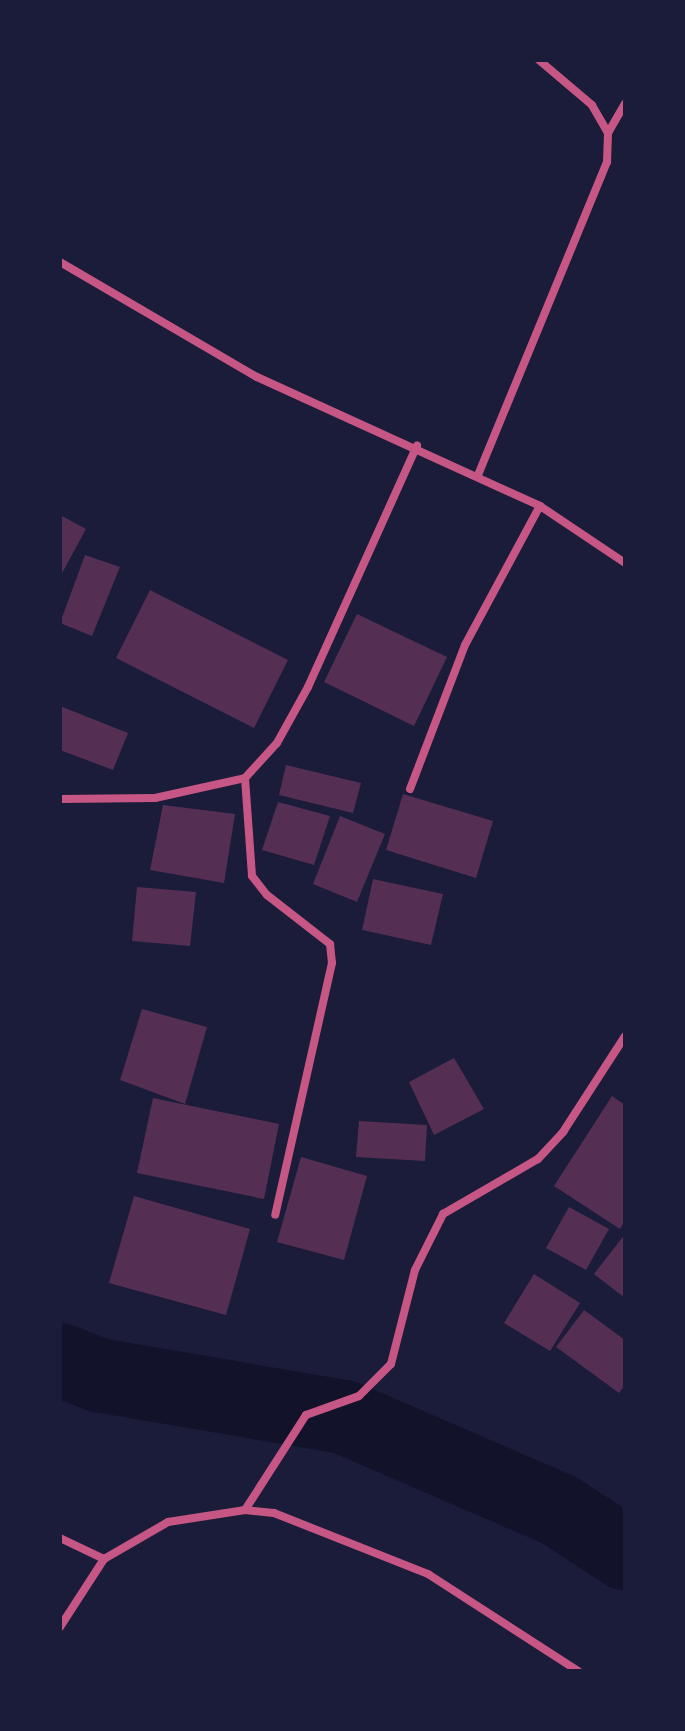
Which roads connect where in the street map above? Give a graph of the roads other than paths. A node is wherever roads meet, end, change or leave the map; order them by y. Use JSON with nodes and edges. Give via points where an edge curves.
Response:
{"nodes":[{"id":1,"x":539,"y":60,"type":"edge"},
{"id":2,"x":625,"y":103,"type":"edge"},
{"id":3,"x":608,"y":133,"type":"junction"},
{"id":4,"x":60,"y":262,"type":"edge"},
{"id":5,"x":417,"y":446,"type":"junction"},
{"id":6,"x":478,"y":475,"type":"junction"},
{"id":7,"x":540,"y":506,"type":"junction"},
{"id":8,"x":625,"y":563,"type":"edge"},
{"id":9,"x":245,"y":778,"type":"junction"},
{"id":10,"x":410,"y":789,"type":"dead end"},
{"id":11,"x":60,"y":799,"type":"edge"},
{"id":12,"x":625,"y":1036,"type":"edge"},
{"id":13,"x":275,"y":1215,"type":"dead end"},
{"id":14,"x":245,"y":1510,"type":"junction"},
{"id":15,"x":60,"y":1538,"type":"edge"},
{"id":16,"x":104,"y":1559,"type":"junction"},
{"id":17,"x":60,"y":1627,"type":"edge"},
{"id":18,"x":578,"y":1671,"type":"edge"}],
"edges":[{"from":1,"to":3,"type":"street","via":[[592,105]]},
{"from":2,"to":3,"type":"street"},
{"from":3,"to":6,"type":"street","via":[[607,162]]},
{"from":4,"to":5,"type":"street","via":[[257,377]]},
{"from":5,"to":6,"type":"street"},
{"from":5,"to":9,"type":"street","via":[[308,687],[277,743]]},
{"from":6,"to":7,"type":"street"},
{"from":7,"to":8,"type":"street"},
{"from":7,"to":10,"type":"street","via":[[465,645]]},
{"from":9,"to":11,"type":"street","via":[[155,798]]},
{"from":9,"to":13,"type":"street","via":[[252,876],[267,895],[330,944],[332,963]]},
{"from":12,"to":14,"type":"street","via":[[563,1132],[538,1159],[443,1214],[415,1270],[391,1364],[359,1396],[306,1415]]},
{"from":14,"to":16,"type":"street","via":[[168,1522]]},
{"from":14,"to":18,"type":"street","via":[[287,1518],[428,1574]]},
{"from":15,"to":16,"type":"street"},
{"from":16,"to":17,"type":"street"}]}
